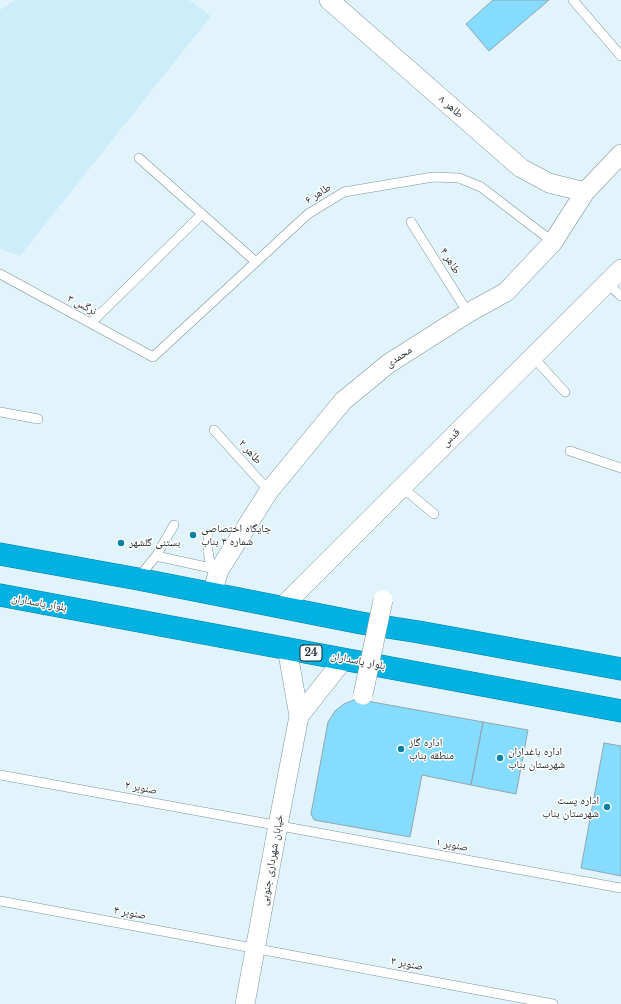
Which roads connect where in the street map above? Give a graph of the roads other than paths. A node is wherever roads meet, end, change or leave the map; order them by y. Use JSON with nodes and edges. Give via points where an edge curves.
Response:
{"nodes":[{"id":1,"x":329,"y":0,"type":"edge"},
{"id":2,"x":573,"y":0,"type":"edge"},
{"id":3,"x":621,"y":56,"type":"edge"},
{"id":4,"x":621,"y":154,"type":"edge"},
{"id":5,"x":139,"y":158,"type":"dead end"},
{"id":6,"x":585,"y":192,"type":"junction"},
{"id":7,"x":202,"y":214,"type":"junction"},
{"id":8,"x":411,"y":222,"type":"dead end"},
{"id":9,"x":553,"y":242,"type":"junction"},
{"id":10,"x":256,"y":262,"type":"junction"},
{"id":11,"x":621,"y":269,"type":"edge"},
{"id":12,"x":0,"y":274,"type":"edge"},
{"id":13,"x":607,"y":282,"type":"junction"},
{"id":14,"x":621,"y":296,"type":"edge"},
{"id":15,"x":468,"y":313,"type":"junction"},
{"id":16,"x":91,"y":323,"type":"junction"},
{"id":17,"x":153,"y":356,"type":"joint"},
{"id":18,"x":532,"y":357,"type":"junction"},
{"id":19,"x":565,"y":392,"type":"dead end"},
{"id":20,"x":0,"y":412,"type":"edge"},
{"id":21,"x":38,"y":419,"type":"dead end"},
{"id":22,"x":214,"y":430,"type":"dead end"},
{"id":23,"x":570,"y":451,"type":"dead end"},
{"id":24,"x":621,"y":468,"type":"edge"},
{"id":25,"x":402,"y":486,"type":"junction"},
{"id":26,"x":269,"y":491,"type":"junction"},
{"id":27,"x":434,"y":514,"type":"dead end"},
{"id":28,"x":174,"y":525,"type":"dead end"},
{"id":29,"x":208,"y":534,"type":"dead end"},
{"id":30,"x":0,"y":554,"type":"edge"},
{"id":31,"x":156,"y":556,"type":"junction"},
{"id":32,"x":138,"y":579,"type":"junction"},
{"id":33,"x":213,"y":579,"type":"junction"},
{"id":34,"x":0,"y":595,"type":"edge"},
{"id":35,"x":382,"y":600,"type":"dead end"},
{"id":36,"x":282,"y":607,"type":"junction"},
{"id":37,"x":287,"y":648,"type":"junction"},
{"id":38,"x":344,"y":659,"type":"junction"},
{"id":39,"x":621,"y":670,"type":"edge"},
{"id":40,"x":363,"y":695,"type":"dead end"},
{"id":41,"x":621,"y":711,"type":"edge"},
{"id":42,"x":299,"y":716,"type":"junction"},
{"id":43,"x":0,"y":775,"type":"edge"},
{"id":44,"x":278,"y":826,"type":"junction"},
{"id":45,"x":621,"y":888,"type":"edge"},
{"id":46,"x":0,"y":901,"type":"edge"},
{"id":47,"x":255,"y":948,"type":"junction"},
{"id":48,"x":245,"y":1004,"type":"edge"},
{"id":49,"x":553,"y":1004,"type":"edge"}],
"edges":[{"from":1,"to":6,"type":"street","name":"طاهر ۸","via":[[521,168],[549,183]]},
{"from":2,"to":3,"type":"lane"},
{"from":4,"to":6,"type":"street","name":"محمدی"},
{"from":5,"to":7,"type":"lane"},
{"from":6,"to":9,"type":"street","name":"محمدی"},
{"from":7,"to":10,"type":"lane"},
{"from":7,"to":16,"type":"lane"},
{"from":8,"to":15,"type":"lane","name":"طاهر ۴"},
{"from":9,"to":10,"type":"lane","name":"طاهر ۶","via":[[481,187],[459,178],[433,177],[344,192],[308,214]]},
{"from":9,"to":15,"type":"street","name":"محمدی","via":[[506,292]]},
{"from":10,"to":17,"type":"lane","name":"طاهر ۶"},
{"from":11,"to":13,"type":"street","name":"قدس"},
{"from":12,"to":16,"type":"lane","name":"نرگس ۳"},
{"from":13,"to":14,"type":"lane"},
{"from":13,"to":18,"type":"street","name":"قدس"},
{"from":15,"to":26,"type":"street","name":"محمدی","via":[[388,364],[343,401]]},
{"from":16,"to":17,"type":"lane","name":"نرگس ۳"},
{"from":18,"to":19,"type":"lane"},
{"from":18,"to":25,"type":"street","name":"قدس"},
{"from":20,"to":21,"type":"lane"},
{"from":22,"to":26,"type":"lane","name":"طاهر ۲"},
{"from":23,"to":24,"type":"lane"},
{"from":25,"to":27,"type":"lane"},
{"from":25,"to":36,"type":"street","name":"قدس"},
{"from":26,"to":33,"type":"street","name":"محمدی"},
{"from":28,"to":31,"type":"lane"},
{"from":29,"to":33,"type":"lane"},
{"from":30,"to":32,"type":"highway"},
{"from":31,"to":32,"type":"lane"},
{"from":31,"to":33,"type":"lane"},
{"from":32,"to":33,"type":"highway"},
{"from":33,"to":36,"type":"highway"},
{"from":34,"to":37,"type":"highway","name":"بلوار پاسداران","number":"24"},
{"from":35,"to":40,"type":"street","bridge":true},
{"from":36,"to":39,"type":"highway"},
{"from":37,"to":38,"type":"highway","name":"بلوار پاسداران","number":"24"},
{"from":37,"to":42,"type":"street"},
{"from":38,"to":41,"type":"highway","name":"بلوار پاسداران","number":"24"},
{"from":38,"to":42,"type":"street"},
{"from":42,"to":44,"type":"street","name":"خیابان شهرداری جنوبی"},
{"from":43,"to":44,"type":"lane","name":"صنوبر ۲"},
{"from":44,"to":45,"type":"lane","name":"صنوبر ۱"},
{"from":44,"to":47,"type":"street","name":"خیابان شهرداری جنوبی"},
{"from":46,"to":47,"type":"lane","name":"صنوبر ۴"},
{"from":47,"to":48,"type":"street","name":"خیابان شهرداری جنوبی"},
{"from":47,"to":49,"type":"lane","name":"صنوبر ۳"}]}
